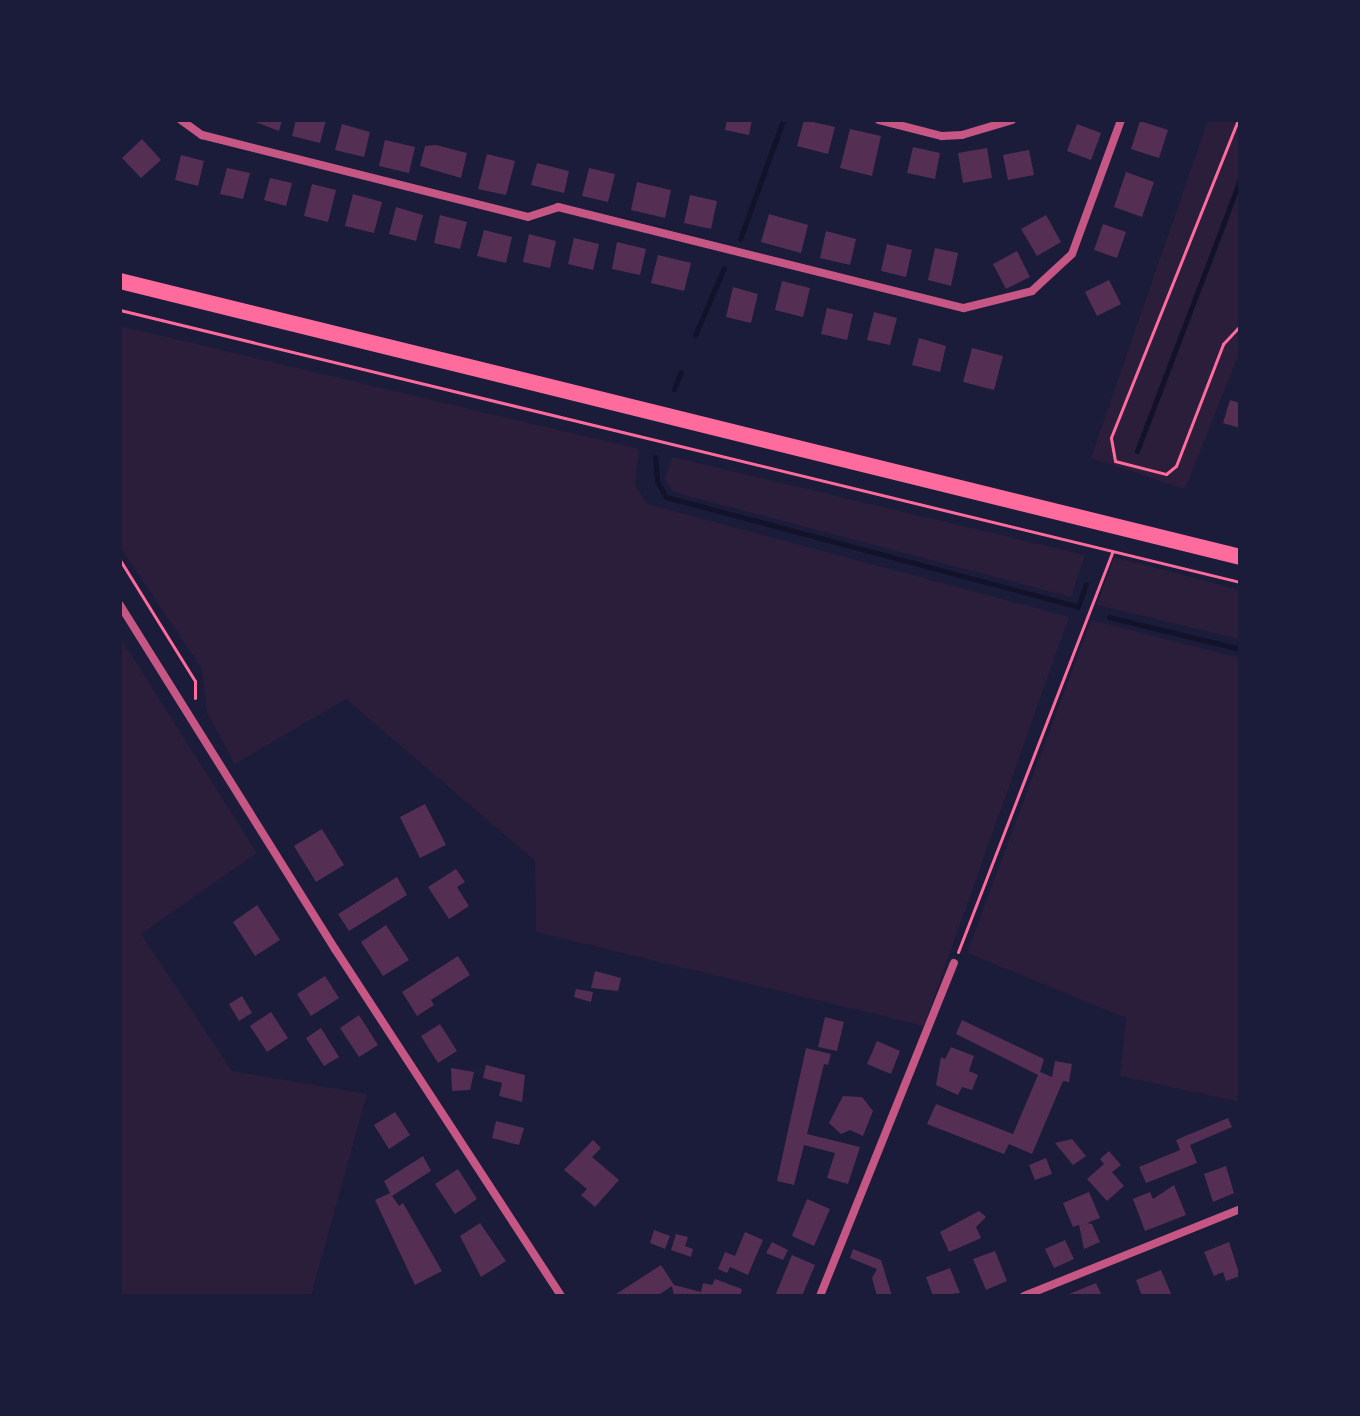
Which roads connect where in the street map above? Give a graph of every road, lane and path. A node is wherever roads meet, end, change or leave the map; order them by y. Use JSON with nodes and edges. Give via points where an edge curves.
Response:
{"nodes":[{"id":1,"x":181,"y":120,"type":"edge"},
{"id":2,"x":879,"y":120,"type":"edge"},
{"id":3,"x":1012,"y":120,"type":"edge"},
{"id":4,"x":1121,"y":120,"type":"edge"},
{"id":5,"x":1238,"y":120,"type":"edge"},
{"id":6,"x":120,"y":281,"type":"edge"},
{"id":7,"x":120,"y":310,"type":"edge"},
{"id":8,"x":1240,"y":326,"type":"edge"},
{"id":9,"x":1112,"y":552,"type":"junction"},
{"id":10,"x":1240,"y":557,"type":"edge"},
{"id":11,"x":120,"y":560,"type":"edge"},
{"id":12,"x":1240,"y":582,"type":"edge"},
{"id":13,"x":120,"y":605,"type":"edge"},
{"id":14,"x":193,"y":722,"type":"junction"},
{"id":15,"x":954,"y":963,"type":"joint"},
{"id":16,"x":1240,"y":1209,"type":"edge"},
{"id":17,"x":561,"y":1296,"type":"edge"},
{"id":18,"x":820,"y":1296,"type":"edge"},
{"id":19,"x":1024,"y":1296,"type":"edge"}],
"edges":[{"from":1,"to":4,"type":"street","via":[[202,135],[528,217],[558,207],[964,308],[1032,291],[1072,254]]},
{"from":2,"to":3,"type":"street","via":[[942,136]]},
{"from":5,"to":8,"type":"path","via":[[1111,438],[1115,461],[1166,474],[1176,466],[1223,344]]},
{"from":6,"to":10,"type":"main road"},
{"from":7,"to":9,"type":"path"},
{"from":9,"to":12,"type":"path"},
{"from":9,"to":15,"type":"path"},
{"from":11,"to":14,"type":"path","via":[[195,681]]},
{"from":13,"to":14,"type":"street"},
{"from":14,"to":17,"type":"street"},
{"from":15,"to":18,"type":"street"},
{"from":16,"to":19,"type":"street"}]}
